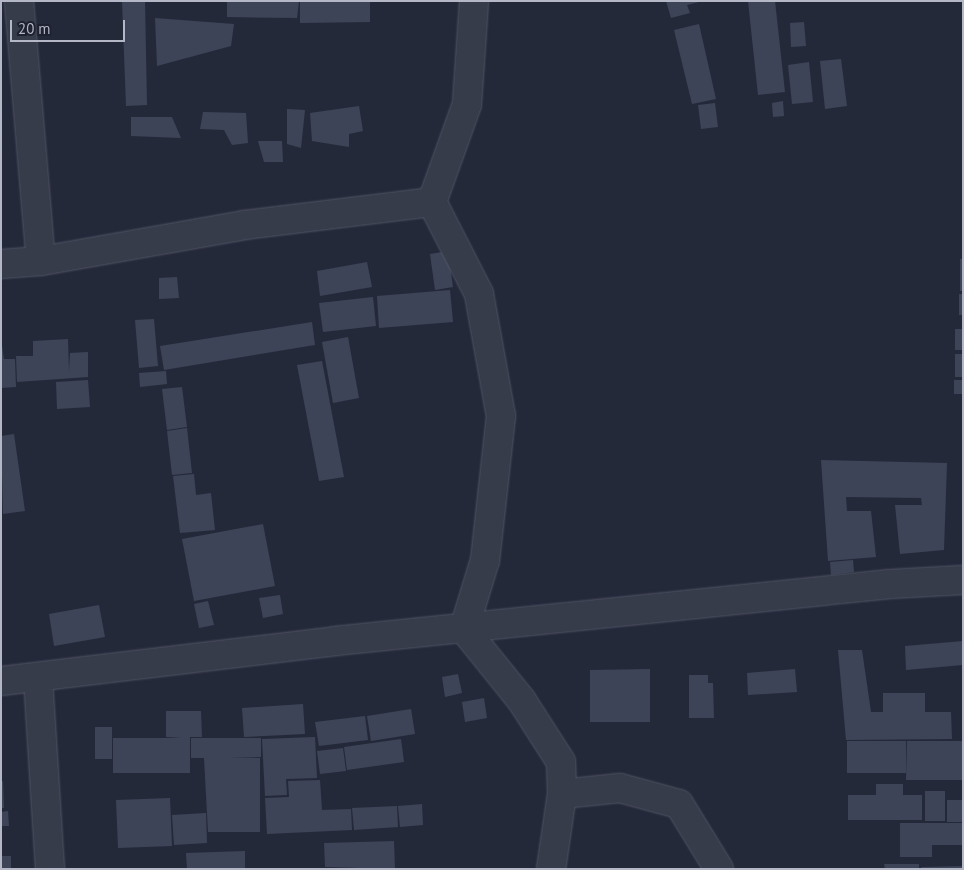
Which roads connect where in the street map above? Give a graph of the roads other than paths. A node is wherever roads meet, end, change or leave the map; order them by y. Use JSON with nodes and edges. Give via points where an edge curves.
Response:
{"nodes":[{"id":1,"x":18,"y":1,"type":"edge"},
{"id":2,"x":474,"y":1,"type":"edge"},
{"id":3,"x":432,"y":202,"type":"junction"},
{"id":4,"x":41,"y":261,"type":"junction"},
{"id":5,"x":1,"y":264,"type":"edge"},
{"id":6,"x":963,"y":580,"type":"edge"},
{"id":7,"x":464,"y":629,"type":"junction"},
{"id":8,"x":38,"y":678,"type":"junction"},
{"id":9,"x":1,"y":681,"type":"edge"},
{"id":10,"x":562,"y":794,"type":"junction"},
{"id":11,"x":50,"y":869,"type":"edge"},
{"id":12,"x":551,"y":869,"type":"edge"},
{"id":13,"x":719,"y":869,"type":"edge"}],
"edges":[{"from":1,"to":4,"type":"street"},
{"from":2,"to":3,"type":"street","via":[[467,104]]},
{"from":3,"to":4,"type":"street","via":[[245,225]]},
{"from":3,"to":7,"type":"street","via":[[479,294],[501,416],[485,560]]},
{"from":4,"to":5,"type":"street"},
{"from":6,"to":7,"type":"street","via":[[881,585]]},
{"from":7,"to":8,"type":"street","via":[[335,641]]},
{"from":7,"to":10,"type":"street","via":[[522,701],[561,762]]},
{"from":8,"to":9,"type":"street"},
{"from":8,"to":11,"type":"street"},
{"from":10,"to":12,"type":"street"},
{"from":10,"to":13,"type":"street","via":[[620,788],[679,804]]}]}
